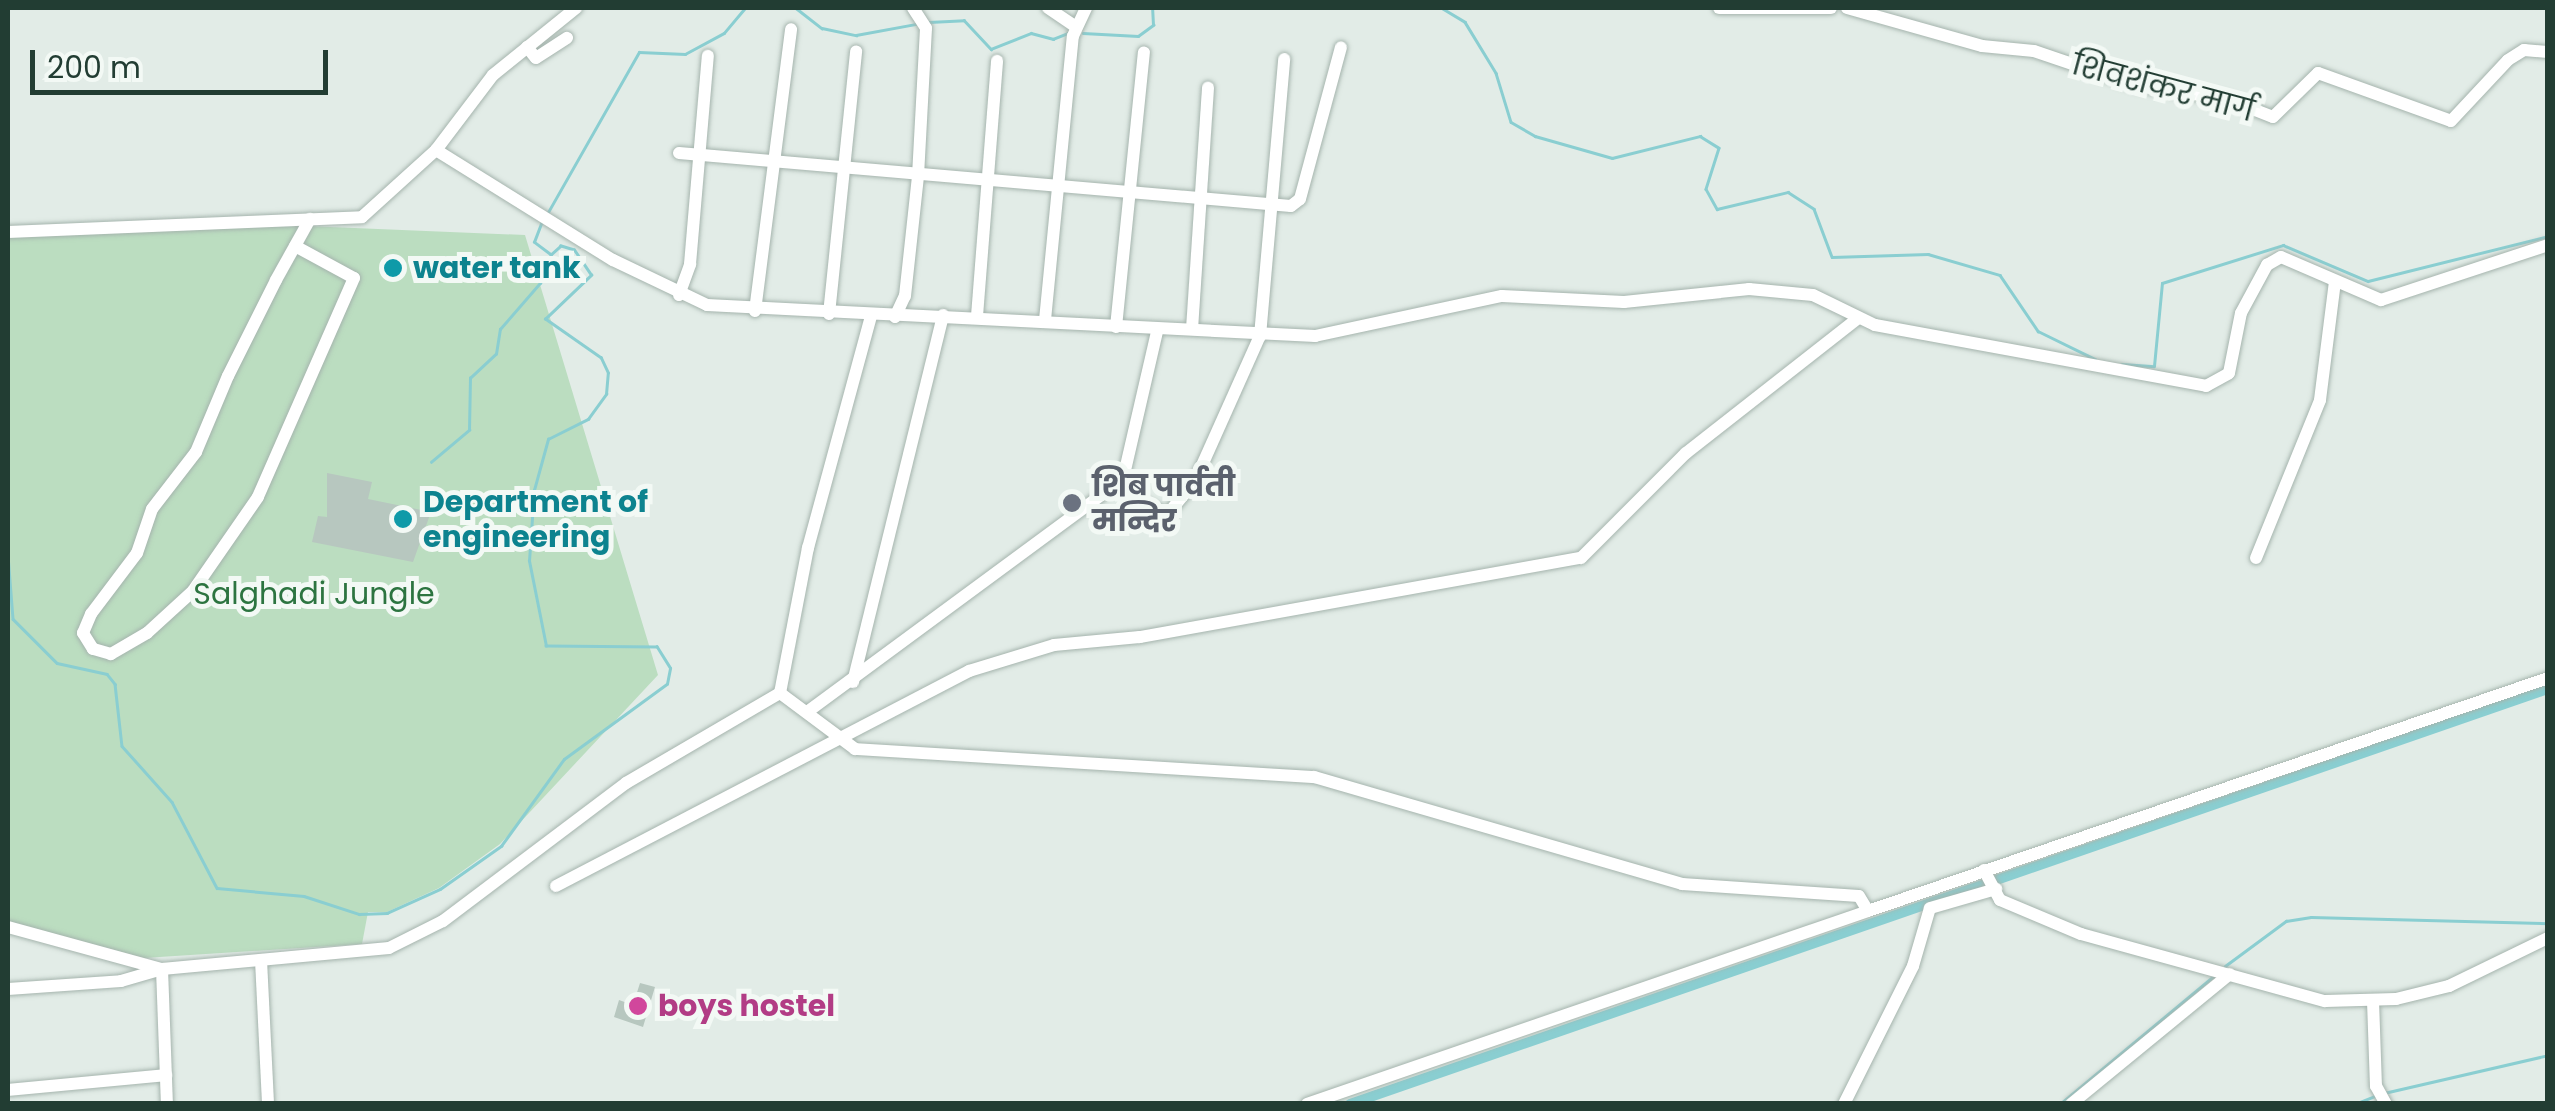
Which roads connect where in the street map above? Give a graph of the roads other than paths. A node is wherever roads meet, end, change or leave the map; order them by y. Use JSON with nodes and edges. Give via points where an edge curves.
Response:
{"nodes":[{"id":1,"x":576,"y":8,"type":"edge"},
{"id":2,"x":1048,"y":8,"type":"edge"},
{"id":3,"x":1086,"y":8,"type":"edge"},
{"id":4,"x":1719,"y":8,"type":"edge"},
{"id":5,"x":1831,"y":8,"type":"edge"},
{"id":6,"x":1847,"y":8,"type":"edge"},
{"id":7,"x":921,"y":17,"type":"edge"},
{"id":8,"x":791,"y":30,"type":"dead end"},
{"id":9,"x":1074,"y":31,"type":"junction"},
{"id":10,"x":567,"y":38,"type":"dead end"},
{"id":11,"x":527,"y":47,"type":"junction"},
{"id":12,"x":1340,"y":47,"type":"dead end"},
{"id":13,"x":856,"y":51,"type":"dead end"},
{"id":14,"x":1144,"y":52,"type":"dead end"},
{"id":15,"x":2548,"y":52,"type":"edge"},
{"id":16,"x":708,"y":56,"type":"dead end"},
{"id":17,"x":1284,"y":59,"type":"dead end"},
{"id":18,"x":997,"y":61,"type":"dead end"},
{"id":19,"x":1208,"y":88,"type":"dead end"},
{"id":20,"x":436,"y":150,"type":"junction"},
{"id":21,"x":679,"y":153,"type":"dead end"},
{"id":22,"x":702,"y":158,"type":"junction"},
{"id":23,"x":774,"y":167,"type":"junction"},
{"id":24,"x":846,"y":171,"type":"junction"},
{"id":25,"x":918,"y":176,"type":"junction"},
{"id":26,"x":990,"y":180,"type":"junction"},
{"id":27,"x":1061,"y":187,"type":"junction"},
{"id":28,"x":1130,"y":191,"type":"junction"},
{"id":29,"x":1202,"y":195,"type":"junction"},
{"id":30,"x":1274,"y":205,"type":"junction"},
{"id":31,"x":310,"y":219,"type":"junction"},
{"id":32,"x":8,"y":232,"type":"edge"},
{"id":33,"x":2548,"y":245,"type":"edge"},
{"id":34,"x":295,"y":246,"type":"junction"},
{"id":35,"x":2335,"y":282,"type":"junction"},
{"id":36,"x":679,"y":295,"type":"junction"},
{"id":37,"x":755,"y":311,"type":"junction"},
{"id":38,"x":828,"y":314,"type":"junction"},
{"id":39,"x":871,"y":316,"type":"junction"},
{"id":40,"x":943,"y":316,"type":"junction"},
{"id":41,"x":978,"y":316,"type":"junction"},
{"id":42,"x":895,"y":317,"type":"junction"},
{"id":43,"x":1858,"y":318,"type":"junction"},
{"id":44,"x":1045,"y":320,"type":"junction"},
{"id":45,"x":1116,"y":326,"type":"junction"},
{"id":46,"x":1192,"y":328,"type":"junction"},
{"id":47,"x":1157,"y":332,"type":"junction"},
{"id":48,"x":1260,"y":336,"type":"junction"},
{"id":49,"x":1113,"y":486,"type":"junction"},
{"id":50,"x":2256,"y":558,"type":"dead end"},
{"id":51,"x":2548,"y":678,"type":"edge"},
{"id":52,"x":854,"y":682,"type":"junction"},
{"id":53,"x":780,"y":693,"type":"junction"},
{"id":54,"x":807,"y":712,"type":"junction"},
{"id":55,"x":838,"y":741,"type":"junction"},
{"id":56,"x":1990,"y":880,"type":"junction"},
{"id":57,"x":556,"y":886,"type":"dead end"},
{"id":58,"x":1868,"y":911,"type":"junction"},
{"id":59,"x":8,"y":927,"type":"edge"},
{"id":60,"x":2548,"y":938,"type":"edge"},
{"id":61,"x":261,"y":960,"type":"junction"},
{"id":62,"x":162,"y":970,"type":"junction"},
{"id":63,"x":2222,"y":972,"type":"junction"},
{"id":64,"x":8,"y":990,"type":"edge"},
{"id":65,"x":2372,"y":1001,"type":"junction"},
{"id":66,"x":166,"y":1074,"type":"junction"},
{"id":67,"x":8,"y":1090,"type":"edge"},
{"id":68,"x":2382,"y":1096,"type":"edge"},
{"id":69,"x":167,"y":1104,"type":"edge"},
{"id":70,"x":268,"y":1104,"type":"edge"},
{"id":71,"x":1307,"y":1104,"type":"edge"},
{"id":72,"x":1844,"y":1104,"type":"edge"},
{"id":73,"x":2071,"y":1104,"type":"edge"}],
"edges":[{"from":1,"to":11,"type":"street"},
{"from":2,"to":9,"type":"street"},
{"from":3,"to":9,"type":"street"},
{"from":4,"to":5,"type":"street"},
{"from":6,"to":15,"type":"street","name":"शिवशंकर मार्ग","via":[[1982,46],[2034,52],[2134,85],[2226,99],[2272,118],[2318,73],[2450,121],[2508,60],[2524,50]]},
{"from":7,"to":25,"type":"street"},
{"from":8,"to":23,"type":"street"},
{"from":9,"to":27,"type":"street"},
{"from":10,"to":11,"type":"street","via":[[536,58]]},
{"from":11,"to":20,"type":"street","via":[[493,75]]},
{"from":12,"to":30,"type":"street","via":[[1300,199]]},
{"from":13,"to":24,"type":"street"},
{"from":14,"to":28,"type":"street"},
{"from":16,"to":22,"type":"street"},
{"from":17,"to":30,"type":"street"},
{"from":18,"to":26,"type":"street"},
{"from":19,"to":29,"type":"street"},
{"from":20,"to":31,"type":"street","via":[[362,217]]},
{"from":20,"to":36,"type":"street"},
{"from":21,"to":22,"type":"street"},
{"from":22,"to":23,"type":"street"},
{"from":22,"to":36,"type":"street","via":[[688,276]]},
{"from":23,"to":24,"type":"street"},
{"from":23,"to":37,"type":"street"},
{"from":24,"to":25,"type":"street"},
{"from":24,"to":38,"type":"street"},
{"from":25,"to":26,"type":"street"},
{"from":25,"to":42,"type":"street","via":[[905,296]]},
{"from":26,"to":27,"type":"street"},
{"from":26,"to":41,"type":"street"},
{"from":27,"to":28,"type":"street"},
{"from":27,"to":44,"type":"street"},
{"from":28,"to":29,"type":"street"},
{"from":28,"to":45,"type":"street"},
{"from":29,"to":30,"type":"street"},
{"from":29,"to":46,"type":"street"},
{"from":30,"to":48,"type":"street"},
{"from":31,"to":32,"type":"street"},
{"from":31,"to":34,"type":"street"},
{"from":33,"to":35,"type":"street","via":[[2380,300]]},
{"from":34,"to":34,"type":"street","via":[[205,435],[91,614],[83,633],[93,649],[112,654],[182,602],[258,497],[354,278]]},
{"from":35,"to":43,"type":"street","via":[[2281,257],[2266,266],[2241,313],[2229,372],[2206,386],[2154,382]]},
{"from":35,"to":50,"type":"street","via":[[2320,400]]},
{"from":36,"to":37,"type":"street"},
{"from":37,"to":38,"type":"street"},
{"from":38,"to":39,"type":"street"},
{"from":39,"to":42,"type":"street"},
{"from":39,"to":53,"type":"street","via":[[808,548]]},
{"from":40,"to":41,"type":"street"},
{"from":40,"to":42,"type":"street"},
{"from":40,"to":52,"type":"street"},
{"from":41,"to":44,"type":"street"},
{"from":43,"to":48,"type":"street","via":[[1813,295],[1749,289],[1624,302],[1502,296],[1315,336]]},
{"from":43,"to":55,"type":"street","via":[[1686,453],[1581,558],[1140,637],[1054,645],[968,671]]},
{"from":44,"to":45,"type":"street"},
{"from":45,"to":47,"type":"street"},
{"from":46,"to":47,"type":"street"},
{"from":46,"to":48,"type":"street"},
{"from":47,"to":49,"type":"street","via":[[1122,479]]},
{"from":48,"to":49,"type":"street","via":[[1194,481],[1167,515]]},
{"from":49,"to":52,"type":"street"},
{"from":51,"to":56,"type":"street"},
{"from":52,"to":54,"type":"street"},
{"from":53,"to":54,"type":"street"},
{"from":53,"to":61,"type":"street","via":[[626,784],[443,921],[390,948]]},
{"from":54,"to":55,"type":"street"},
{"from":55,"to":57,"type":"street"},
{"from":55,"to":58,"type":"street","via":[[855,749],[1314,777],[1682,884],[1859,896]]},
{"from":56,"to":58,"type":"street"},
{"from":56,"to":63,"type":"street","via":[[2000,900],[2082,934]]},
{"from":56,"to":72,"type":"street","via":[[1930,908],[1913,966]]},
{"from":58,"to":71,"type":"street"},
{"from":59,"to":62,"type":"street"},
{"from":60,"to":65,"type":"street","via":[[2476,977]]},
{"from":61,"to":62,"type":"street"},
{"from":61,"to":70,"type":"street"},
{"from":62,"to":64,"type":"street","via":[[121,982]]},
{"from":62,"to":66,"type":"street"},
{"from":63,"to":65,"type":"street","via":[[2326,1001]]},
{"from":63,"to":73,"type":"street"},
{"from":65,"to":68,"type":"street"},
{"from":66,"to":67,"type":"street"},
{"from":66,"to":69,"type":"street"}]}
